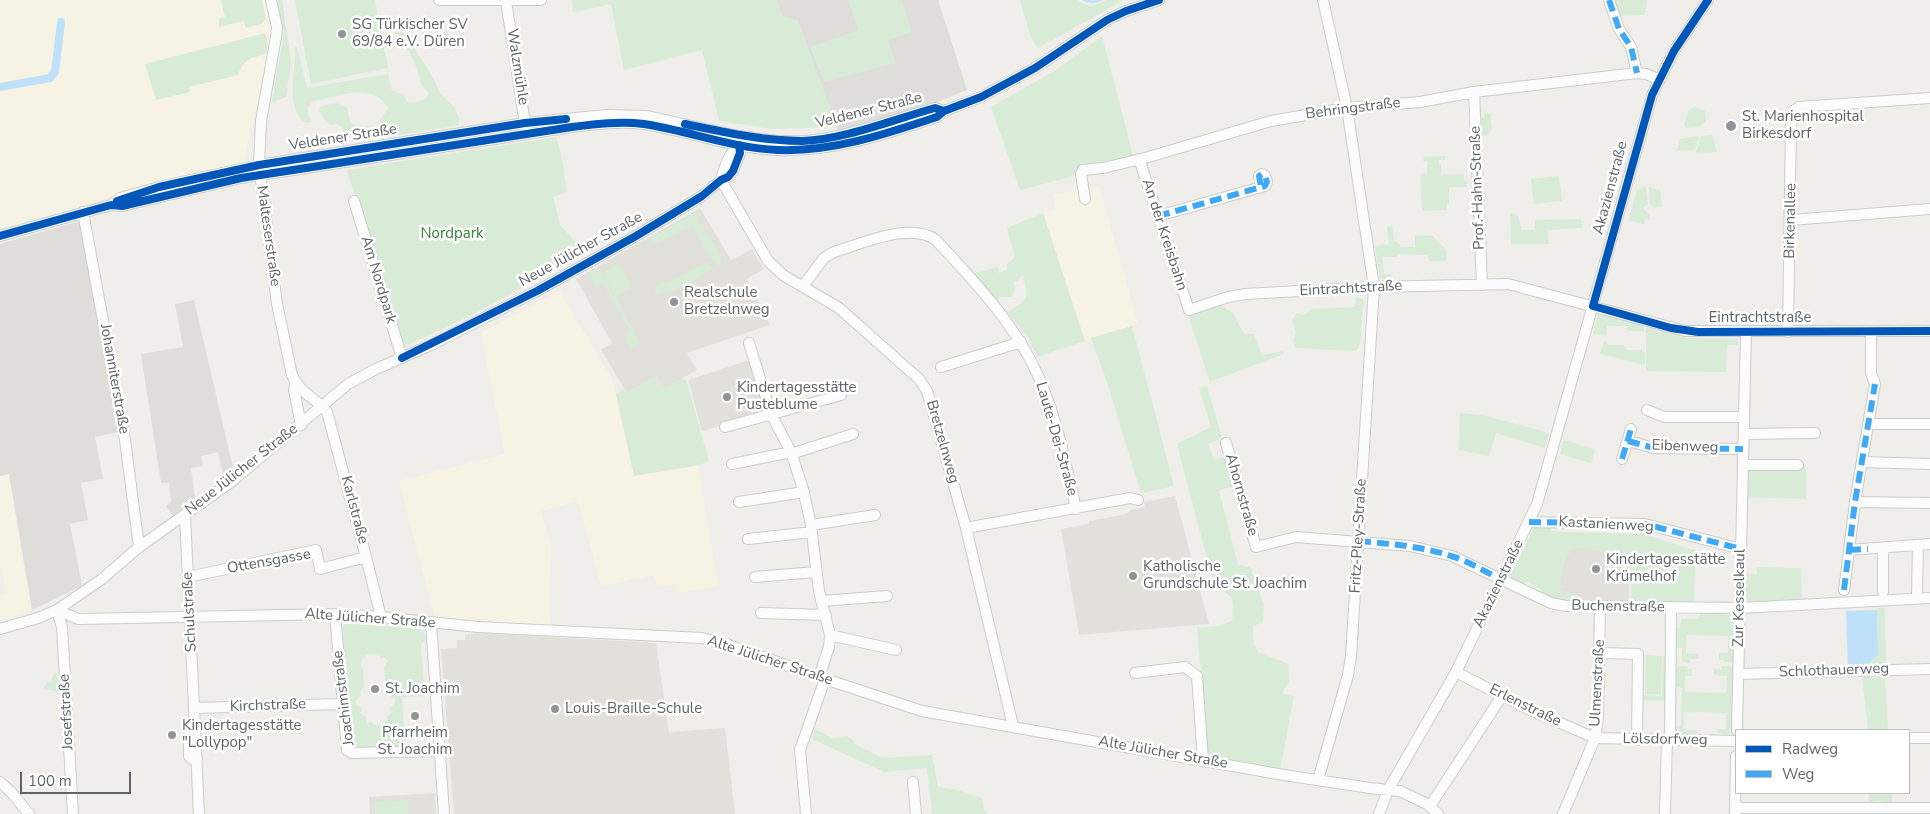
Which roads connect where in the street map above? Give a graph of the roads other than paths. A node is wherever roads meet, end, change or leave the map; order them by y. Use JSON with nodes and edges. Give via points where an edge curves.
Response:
{"nodes":[{"id":1,"x":271,"y":0,"type":"edge"},
{"id":2,"x":439,"y":0,"type":"edge"},
{"id":3,"x":458,"y":0,"type":"edge"},
{"id":4,"x":541,"y":0,"type":"edge"},
{"id":5,"x":1159,"y":0,"type":"edge"},
{"id":6,"x":1322,"y":0,"type":"edge"},
{"id":7,"x":1609,"y":0,"type":"edge"},
{"id":8,"x":1708,"y":0,"type":"edge"},
{"id":9,"x":506,"y":1,"type":"edge"},
{"id":10,"x":1637,"y":72,"type":"junction"},
{"id":11,"x":1658,"y":79,"type":"junction"},
{"id":12,"x":1474,"y":92,"type":"junction"},
{"id":13,"x":1930,"y":98,"type":"edge"},
{"id":14,"x":1347,"y":108,"type":"junction"},
{"id":15,"x":526,"y":128,"type":"junction"},
{"id":16,"x":740,"y":141,"type":"junction"},
{"id":17,"x":1139,"y":159,"type":"junction"},
{"id":18,"x":260,"y":170,"type":"junction"},
{"id":19,"x":721,"y":180,"type":"junction"},
{"id":20,"x":1261,"y":187,"type":"dead end"},
{"id":21,"x":1085,"y":199,"type":"dead end"},
{"id":22,"x":354,"y":201,"type":"dead end"},
{"id":23,"x":1930,"y":210,"type":"edge"},
{"id":24,"x":83,"y":212,"type":"junction"},
{"id":25,"x":1158,"y":216,"type":"junction"},
{"id":26,"x":1791,"y":220,"type":"junction"},
{"id":27,"x":0,"y":236,"type":"edge"},
{"id":28,"x":1482,"y":285,"type":"junction"},
{"id":29,"x":803,"y":286,"type":"junction"},
{"id":30,"x":1374,"y":287,"type":"junction"},
{"id":31,"x":1593,"y":306,"type":"junction"},
{"id":32,"x":1189,"y":310,"type":"joint"},
{"id":33,"x":1746,"y":331,"type":"junction"},
{"id":34,"x":1871,"y":331,"type":"junction"},
{"id":35,"x":1930,"y":331,"type":"edge"},
{"id":36,"x":1788,"y":332,"type":"junction"},
{"id":37,"x":1021,"y":342,"type":"junction"},
{"id":38,"x":749,"y":343,"type":"dead end"},
{"id":39,"x":402,"y":358,"type":"junction"},
{"id":40,"x":941,"y":367,"type":"dead end"},
{"id":41,"x":295,"y":382,"type":"junction"},
{"id":42,"x":841,"y":395,"type":"dead end"},
{"id":43,"x":322,"y":405,"type":"junction"},
{"id":44,"x":1647,"y":410,"type":"dead end"},
{"id":45,"x":771,"y":414,"type":"junction"},
{"id":46,"x":1744,"y":417,"type":"junction"},
{"id":47,"x":301,"y":424,"type":"junction"},
{"id":48,"x":1869,"y":424,"type":"junction"},
{"id":49,"x":1930,"y":424,"type":"edge"},
{"id":50,"x":725,"y":427,"type":"dead end"},
{"id":51,"x":1631,"y":429,"type":"dead end"},
{"id":52,"x":1815,"y":433,"type":"dead end"},
{"id":53,"x":853,"y":434,"type":"dead end"},
{"id":54,"x":1744,"y":434,"type":"junction"},
{"id":55,"x":1628,"y":441,"type":"junction"},
{"id":56,"x":1226,"y":443,"type":"dead end"},
{"id":57,"x":1743,"y":449,"type":"junction"},
{"id":58,"x":791,"y":453,"type":"junction"},
{"id":59,"x":1622,"y":459,"type":"dead end"},
{"id":60,"x":1862,"y":462,"type":"junction"},
{"id":61,"x":732,"y":464,"type":"dead end"},
{"id":62,"x":1930,"y":464,"type":"edge"},
{"id":63,"x":1743,"y":465,"type":"junction"},
{"id":64,"x":1798,"y":465,"type":"dead end"},
{"id":65,"x":804,"y":492,"type":"junction"},
{"id":66,"x":1138,"y":500,"type":"dead end"},
{"id":67,"x":739,"y":502,"type":"dead end"},
{"id":68,"x":1856,"y":502,"type":"junction"},
{"id":69,"x":1930,"y":503,"type":"edge"},
{"id":70,"x":1076,"y":509,"type":"junction"},
{"id":71,"x":875,"y":515,"type":"dead end"},
{"id":72,"x":184,"y":516,"type":"junction"},
{"id":73,"x":1529,"y":522,"type":"junction"},
{"id":74,"x":812,"y":528,"type":"junction"},
{"id":75,"x":966,"y":528,"type":"junction"},
{"id":76,"x":748,"y":539,"type":"dead end"},
{"id":77,"x":1359,"y":541,"type":"junction"},
{"id":78,"x":1930,"y":544,"type":"edge"},
{"id":79,"x":1918,"y":545,"type":"junction"},
{"id":80,"x":139,"y":547,"type":"junction"},
{"id":81,"x":1883,"y":548,"type":"junction"},
{"id":82,"x":1741,"y":549,"type":"junction"},
{"id":83,"x":1849,"y":550,"type":"junction"},
{"id":84,"x":366,"y":557,"type":"junction"},
{"id":85,"x":816,"y":572,"type":"junction"},
{"id":86,"x":188,"y":577,"type":"junction"},
{"id":87,"x":755,"y":578,"type":"dead end"},
{"id":88,"x":1500,"y":579,"type":"junction"},
{"id":89,"x":1844,"y":590,"type":"dead end"},
{"id":90,"x":1883,"y":592,"type":"dead end"},
{"id":91,"x":1918,"y":594,"type":"dead end"},
{"id":92,"x":887,"y":596,"type":"dead end"},
{"id":93,"x":1930,"y":598,"type":"edge"},
{"id":94,"x":821,"y":601,"type":"junction"},
{"id":95,"x":1600,"y":606,"type":"junction"},
{"id":96,"x":1670,"y":607,"type":"junction"},
{"id":97,"x":1741,"y":608,"type":"junction"},
{"id":98,"x":57,"y":610,"type":"junction"},
{"id":99,"x":761,"y":613,"type":"dead end"},
{"id":100,"x":335,"y":614,"type":"junction"},
{"id":101,"x":826,"y":615,"type":"junction"},
{"id":102,"x":190,"y":616,"type":"junction"},
{"id":103,"x":380,"y":617,"type":"junction"},
{"id":104,"x":431,"y":622,"type":"junction"},
{"id":105,"x":0,"y":629,"type":"edge"},
{"id":106,"x":830,"y":635,"type":"junction"},
{"id":107,"x":896,"y":650,"type":"dead end"},
{"id":108,"x":1600,"y":653,"type":"junction"},
{"id":109,"x":1930,"y":669,"type":"edge"},
{"id":110,"x":1456,"y":672,"type":"junction"},
{"id":111,"x":1135,"y":673,"type":"dead end"},
{"id":112,"x":1739,"y":674,"type":"junction"},
{"id":113,"x":822,"y":678,"type":"junction"},
{"id":114,"x":1502,"y":696,"type":"junction"},
{"id":115,"x":342,"y":704,"type":"junction"},
{"id":116,"x":194,"y":708,"type":"junction"},
{"id":117,"x":1013,"y":726,"type":"junction"},
{"id":118,"x":1737,"y":729,"type":"edge"},
{"id":119,"x":1595,"y":738,"type":"junction"},
{"id":120,"x":1910,"y":738,"type":"edge"},
{"id":121,"x":1930,"y":738,"type":"edge"},
{"id":122,"x":1637,"y":740,"type":"junction"},
{"id":123,"x":1668,"y":740,"type":"junction"},
{"id":124,"x":1735,"y":741,"type":"edge"},
{"id":125,"x":440,"y":751,"type":"junction"},
{"id":126,"x":1203,"y":760,"type":"junction"},
{"id":127,"x":1318,"y":780,"type":"junction"},
{"id":128,"x":0,"y":782,"type":"edge"},
{"id":129,"x":913,"y":782,"type":"dead end"},
{"id":130,"x":1388,"y":790,"type":"junction"},
{"id":131,"x":1735,"y":794,"type":"edge"},
{"id":132,"x":1430,"y":806,"type":"junction"},
{"id":133,"x":1930,"y":808,"type":"edge"},
{"id":134,"x":1735,"y":811,"type":"edge"},
{"id":135,"x":30,"y":814,"type":"edge"},
{"id":136,"x":73,"y":814,"type":"edge"},
{"id":137,"x":199,"y":814,"type":"edge"},
{"id":138,"x":444,"y":814,"type":"edge"},
{"id":139,"x":806,"y":814,"type":"edge"},
{"id":140,"x":916,"y":814,"type":"edge"},
{"id":141,"x":1379,"y":814,"type":"edge"},
{"id":142,"x":1438,"y":814,"type":"edge"},
{"id":143,"x":1563,"y":814,"type":"edge"},
{"id":144,"x":1665,"y":814,"type":"edge"}],
"edges":[{"from":1,"to":18,"type":"street","name":"Malteserstraße","via":[[277,27],[261,121]]},
{"from":2,"to":3,"type":"street"},
{"from":3,"to":9,"type":"street"},
{"from":4,"to":9,"type":"street"},
{"from":5,"to":16,"type":"street","name":"Veldener Straße","via":[[1107,20],[1011,82],[937,117],[839,146],[776,150]]},
{"from":6,"to":14,"type":"street","name":"Fritz-Pley-Straße"},
{"from":7,"to":10,"type":"street","via":[[1619,29],[1631,47]]},
{"from":8,"to":11,"type":"street","name":"Akazienstraße"},
{"from":9,"to":15,"type":"street","name":"Walzmühle"},
{"from":10,"to":11,"type":"street","name":"Behringstraße"},
{"from":10,"to":12,"type":"street","name":"Behringstraße"},
{"from":11,"to":31,"type":"street","name":"Akazienstraße"},
{"from":12,"to":14,"type":"street","name":"Behringstraße","via":[[1420,102]]},
{"from":12,"to":28,"type":"street","name":"Prof.-Hahn-Straße"},
{"from":13,"to":26,"type":"street","name":"Birkenallee","via":[[1799,107],[1793,111]]},
{"from":14,"to":17,"type":"street","name":"Behringstraße","via":[[1271,121]]},
{"from":14,"to":30,"type":"street","name":"Fritz-Pley-Straße"},
{"from":15,"to":16,"type":"street","name":"Veldener Straße","via":[[629,123]]},
{"from":15,"to":18,"type":"street","name":"Veldener Straße"},
{"from":16,"to":19,"type":"street","via":[[729,156]]},
{"from":17,"to":21,"type":"street","name":"Behringstraße","via":[[1083,170]]},
{"from":17,"to":25,"type":"street","name":"An der Kreisbahn"},
{"from":18,"to":24,"type":"street","name":"Veldener Straße","via":[[159,187]]},
{"from":18,"to":41,"type":"street","name":"Malteserstraße","via":[[277,304]]},
{"from":19,"to":29,"type":"street","name":"Bretzelnweg","via":[[768,261],[783,275]]},
{"from":19,"to":39,"type":"street","name":"Neue Jülicher Straße","via":[[702,196],[598,258]]},
{"from":20,"to":25,"type":"street"},
{"from":22,"to":39,"type":"street","name":"Am Nordpark"},
{"from":23,"to":26,"type":"street"},
{"from":24,"to":27,"type":"street","name":"Veldener Straße"},
{"from":24,"to":80,"type":"street","name":"Johanniterstraße","via":[[125,440]]},
{"from":25,"to":32,"type":"street","name":"An der Kreisbahn"},
{"from":26,"to":36,"type":"street","name":"Birkenallee"},
{"from":28,"to":30,"type":"street","name":"Eintrachtstraße"},
{"from":28,"to":31,"type":"street","name":"Eintrachtstraße","via":[[1517,285]]},
{"from":29,"to":37,"type":"street","name":"Laute-Dei-Straße","via":[[824,258],[834,252],[900,233],[929,235],[999,310]]},
{"from":29,"to":75,"type":"street","name":"Bretzelnweg","via":[[839,308],[924,385]]},
{"from":30,"to":32,"type":"street","name":"Eintrachtstraße","via":[[1245,294]]},
{"from":30,"to":77,"type":"street","name":"Fritz-Pley-Straße"},
{"from":31,"to":33,"type":"street","name":"Eintrachtstraße","via":[[1671,328],[1698,332]]},
{"from":31,"to":73,"type":"street","name":"Akazienstraße","via":[[1542,488]]},
{"from":33,"to":36,"type":"street","name":"Eintrachtstraße"},
{"from":33,"to":46,"type":"street","name":"Zur Kesselkaul"},
{"from":34,"to":35,"type":"street","name":"Eintrachtstraße"},
{"from":34,"to":36,"type":"street","name":"Eintrachtstraße"},
{"from":34,"to":48,"type":"street","via":[[1874,384]]},
{"from":37,"to":40,"type":"street"},
{"from":37,"to":70,"type":"street","name":"Laute-Dei-Straße","via":[[1050,408]]},
{"from":38,"to":45,"type":"street"},
{"from":39,"to":43,"type":"street","name":"Neue Jülicher Straße","via":[[348,384]]},
{"from":41,"to":43,"type":"street","via":[[306,395]]},
{"from":41,"to":47,"type":"street","name":"Malteserstraße"},
{"from":42,"to":45,"type":"street"},
{"from":43,"to":47,"type":"street","name":"Neue Jülicher Straße"},
{"from":43,"to":84,"type":"street","name":"Karlstraße","via":[[329,416]]},
{"from":44,"to":46,"type":"street","via":[[1664,417]]},
{"from":45,"to":50,"type":"street"},
{"from":45,"to":58,"type":"street"},
{"from":46,"to":54,"type":"street","name":"Zur Kesselkaul"},
{"from":47,"to":72,"type":"street","name":"Neue Jülicher Straße"},
{"from":48,"to":49,"type":"street"},
{"from":48,"to":60,"type":"street"},
{"from":51,"to":55,"type":"street","name":"Eibenweg"},
{"from":52,"to":54,"type":"street"},
{"from":53,"to":58,"type":"street"},
{"from":54,"to":57,"type":"street","name":"Zur Kesselkaul"},
{"from":55,"to":57,"type":"street","name":"Eibenweg","via":[[1654,448]]},
{"from":55,"to":59,"type":"street","name":"Eibenweg"},
{"from":56,"to":77,"type":"street","name":"Ahornstraße","via":[[1252,548],[1296,538]]},
{"from":57,"to":63,"type":"street","name":"Zur Kesselkaul"},
{"from":58,"to":61,"type":"street"},
{"from":58,"to":65,"type":"street"},
{"from":60,"to":62,"type":"street"},
{"from":60,"to":68,"type":"street"},
{"from":63,"to":64,"type":"street"},
{"from":63,"to":82,"type":"street","name":"Zur Kesselkaul"},
{"from":65,"to":67,"type":"street"},
{"from":65,"to":74,"type":"street"},
{"from":66,"to":70,"type":"street","name":"Laute-Dei-Straße","via":[[1130,498]]},
{"from":68,"to":69,"type":"street"},
{"from":68,"to":83,"type":"street"},
{"from":70,"to":75,"type":"street","name":"Laute-Dei-Straße"},
{"from":71,"to":74,"type":"street"},
{"from":72,"to":80,"type":"street","name":"Neue Jülicher Straße"},
{"from":72,"to":86,"type":"street","name":"Schulstraße"},
{"from":73,"to":82,"type":"street","name":"Kastanienweg","via":[[1645,524]]},
{"from":73,"to":88,"type":"street","name":"Akazienstraße"},
{"from":74,"to":76,"type":"street"},
{"from":74,"to":85,"type":"street"},
{"from":75,"to":117,"type":"street","name":"Bretzelnweg"},
{"from":77,"to":88,"type":"street","name":"Ahornstraße","via":[[1431,550],[1452,556]]},
{"from":77,"to":127,"type":"street","name":"Fritz-Pley-Straße","via":[[1348,675]]},
{"from":78,"to":79,"type":"street"},
{"from":79,"to":81,"type":"street"},
{"from":79,"to":91,"type":"street"},
{"from":80,"to":98,"type":"street","name":"Neue Jülicher Straße","via":[[102,579]]},
{"from":81,"to":83,"type":"street"},
{"from":81,"to":90,"type":"street"},
{"from":82,"to":97,"type":"street","name":"Zur Kesselkaul"},
{"from":83,"to":89,"type":"street"},
{"from":84,"to":86,"type":"street","name":"Ottensgasse","via":[[320,570],[316,550]]},
{"from":84,"to":103,"type":"street","name":"Karlstraße"},
{"from":85,"to":87,"type":"street"},
{"from":85,"to":94,"type":"street"},
{"from":86,"to":102,"type":"street","name":"Schulstraße"},
{"from":88,"to":95,"type":"street","name":"Buchenstraße","via":[[1559,606]]},
{"from":88,"to":110,"type":"street","name":"Akazienstraße"},
{"from":92,"to":94,"type":"street"},
{"from":93,"to":97,"type":"street","name":"Buchenstraße"},
{"from":94,"to":101,"type":"street"},
{"from":95,"to":96,"type":"street","name":"Buchenstraße"},
{"from":95,"to":108,"type":"street","name":"Ulmenstraße"},
{"from":96,"to":97,"type":"street","name":"Buchenstraße"},
{"from":96,"to":123,"type":"street"},
{"from":97,"to":112,"type":"street","name":"Zur Kesselkaul"},
{"from":98,"to":102,"type":"street","name":"Alte Jülicher Straße","via":[[78,619]]},
{"from":98,"to":105,"type":"street","name":"Neue Jülicher Straße"},
{"from":98,"to":136,"type":"street","name":"Josefstraße","via":[[62,627]]},
{"from":99,"to":101,"type":"street"},
{"from":100,"to":102,"type":"street","name":"Alte Jülicher Straße"},
{"from":100,"to":103,"type":"street","name":"Alte Jülicher Straße"},
{"from":100,"to":115,"type":"street","name":"Joachimstraße"},
{"from":101,"to":106,"type":"street"},
{"from":102,"to":116,"type":"street","name":"Schulstraße"},
{"from":103,"to":104,"type":"street","name":"Alte Jülicher Straße"},
{"from":104,"to":113,"type":"street","name":"Alte Jülicher Straße","via":[[478,628],[702,638]]},
{"from":104,"to":125,"type":"street"},
{"from":106,"to":107,"type":"street"},
{"from":106,"to":113,"type":"street"},
{"from":108,"to":119,"type":"street","name":"Ulmenstraße"},
{"from":108,"to":122,"type":"street","via":[[1638,654]]},
{"from":109,"to":112,"type":"street","name":"Schlothauerweg"},
{"from":110,"to":114,"type":"street","name":"Erlenstraße"},
{"from":110,"to":130,"type":"street","name":"Akazienstraße"},
{"from":111,"to":126,"type":"street","via":[[1185,667],[1197,676]]},
{"from":112,"to":118,"type":"street","name":"Zur Kesselkaul"},
{"from":113,"to":117,"type":"street","name":"Alte Jülicher Straße","via":[[922,711]]},
{"from":113,"to":139,"type":"street","via":[[800,750]]},
{"from":114,"to":119,"type":"street","name":"Erlenstraße"},
{"from":114,"to":132,"type":"street"},
{"from":115,"to":116,"type":"street","name":"Kirchstraße"},
{"from":115,"to":125,"type":"street","name":"Joachimstraße","via":[[348,752]]},
{"from":116,"to":137,"type":"street","name":"Schulstraße","via":[[188,716],[189,756],[197,759]]},
{"from":117,"to":126,"type":"street","name":"Alte Jülicher Straße"},
{"from":119,"to":122,"type":"street","name":"Lölsdorfweg"},
{"from":119,"to":143,"type":"street","name":"Ulmenstraße"},
{"from":120,"to":121,"type":"street"},
{"from":122,"to":123,"type":"street","name":"Lölsdorfweg"},
{"from":123,"to":124,"type":"street","name":"Lölsdorfweg"},
{"from":123,"to":144,"type":"street"},
{"from":125,"to":138,"type":"street"},
{"from":126,"to":127,"type":"street","name":"Alte Jülicher Straße"},
{"from":127,"to":130,"type":"street","name":"Alte Jülicher Straße"},
{"from":128,"to":135,"type":"street"},
{"from":129,"to":140,"type":"street"},
{"from":130,"to":132,"type":"street","name":"Alte Jülicher Straße","via":[[1406,793]]},
{"from":130,"to":141,"type":"street","name":"Akazienstraße"},
{"from":131,"to":134,"type":"street"},
{"from":132,"to":142,"type":"street","name":"Alte Jülicher Straße"},
{"from":133,"to":134,"type":"street"}]}
